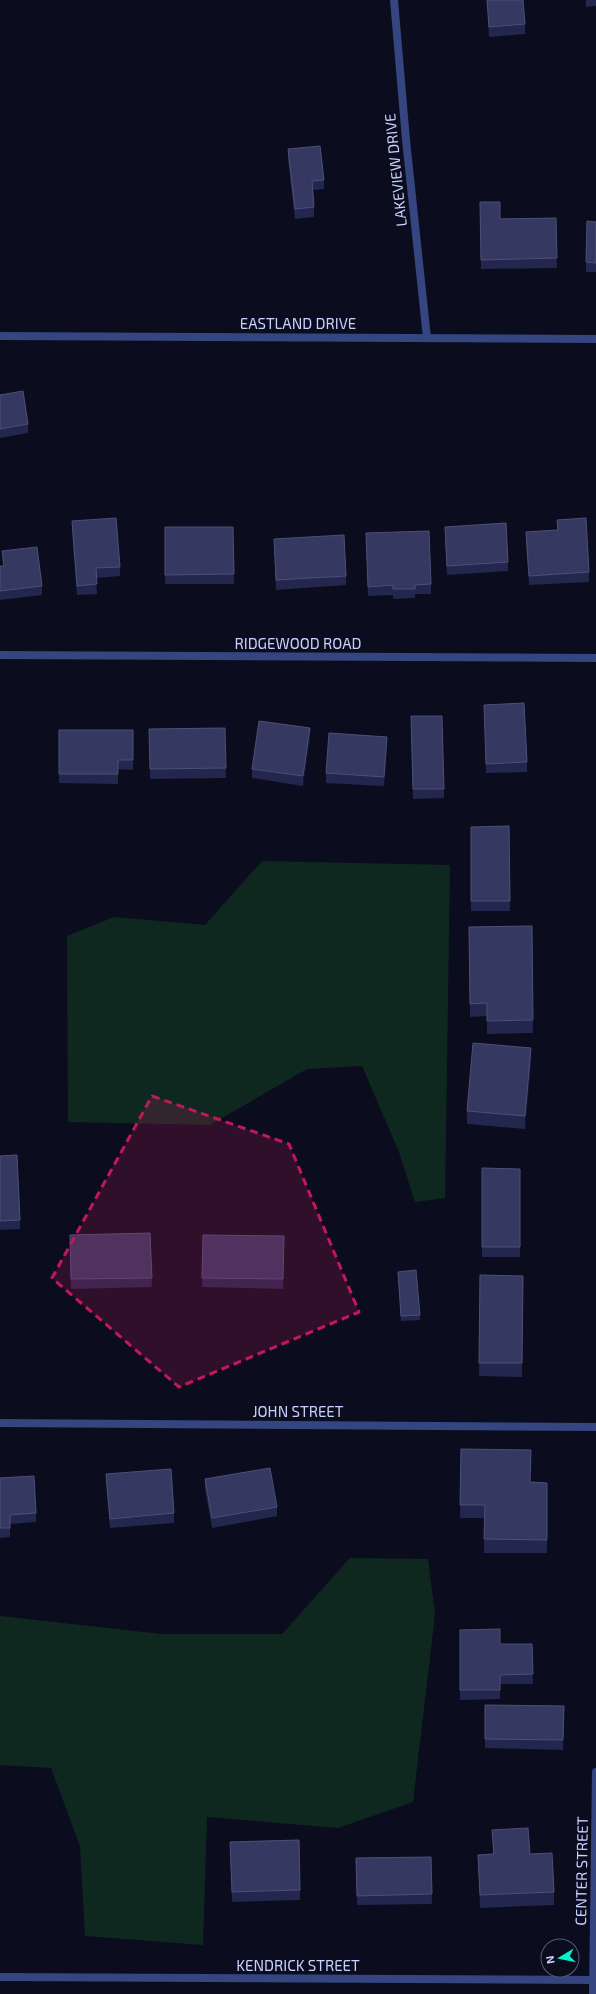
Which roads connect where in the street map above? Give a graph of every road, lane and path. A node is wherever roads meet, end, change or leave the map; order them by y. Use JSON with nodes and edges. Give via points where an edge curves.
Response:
{"nodes":[{"id":1,"x":394,"y":0,"type":"edge"},
{"id":2,"x":0,"y":336,"type":"edge"},
{"id":3,"x":427,"y":338,"type":"junction"},
{"id":4,"x":596,"y":339,"type":"edge"},
{"id":5,"x":0,"y":656,"type":"edge"},
{"id":6,"x":596,"y":658,"type":"edge"},
{"id":7,"x":0,"y":1423,"type":"edge"},
{"id":8,"x":596,"y":1427,"type":"edge"},
{"id":9,"x":596,"y":1772,"type":"edge"},
{"id":10,"x":0,"y":1977,"type":"edge"},
{"id":11,"x":594,"y":1980,"type":"edge"},
{"id":12,"x":593,"y":1994,"type":"edge"}],
"edges":[{"from":1,"to":3,"type":"street","name":"LAKEVIEW DRIVE"},
{"from":2,"to":3,"type":"street","name":"EASTLAND DRIVE"},
{"from":3,"to":4,"type":"street","name":"EASTLAND DRIVE"},
{"from":5,"to":6,"type":"street","name":"RIDGEWOOD ROAD"},
{"from":7,"to":8,"type":"street","name":"JOHN STREET"},
{"from":9,"to":11,"type":"street","name":"CENTER STREET"},
{"from":10,"to":11,"type":"street","name":"KENDRICK STREET"},
{"from":11,"to":12,"type":"street","name":"CENTER STREET"}]}
